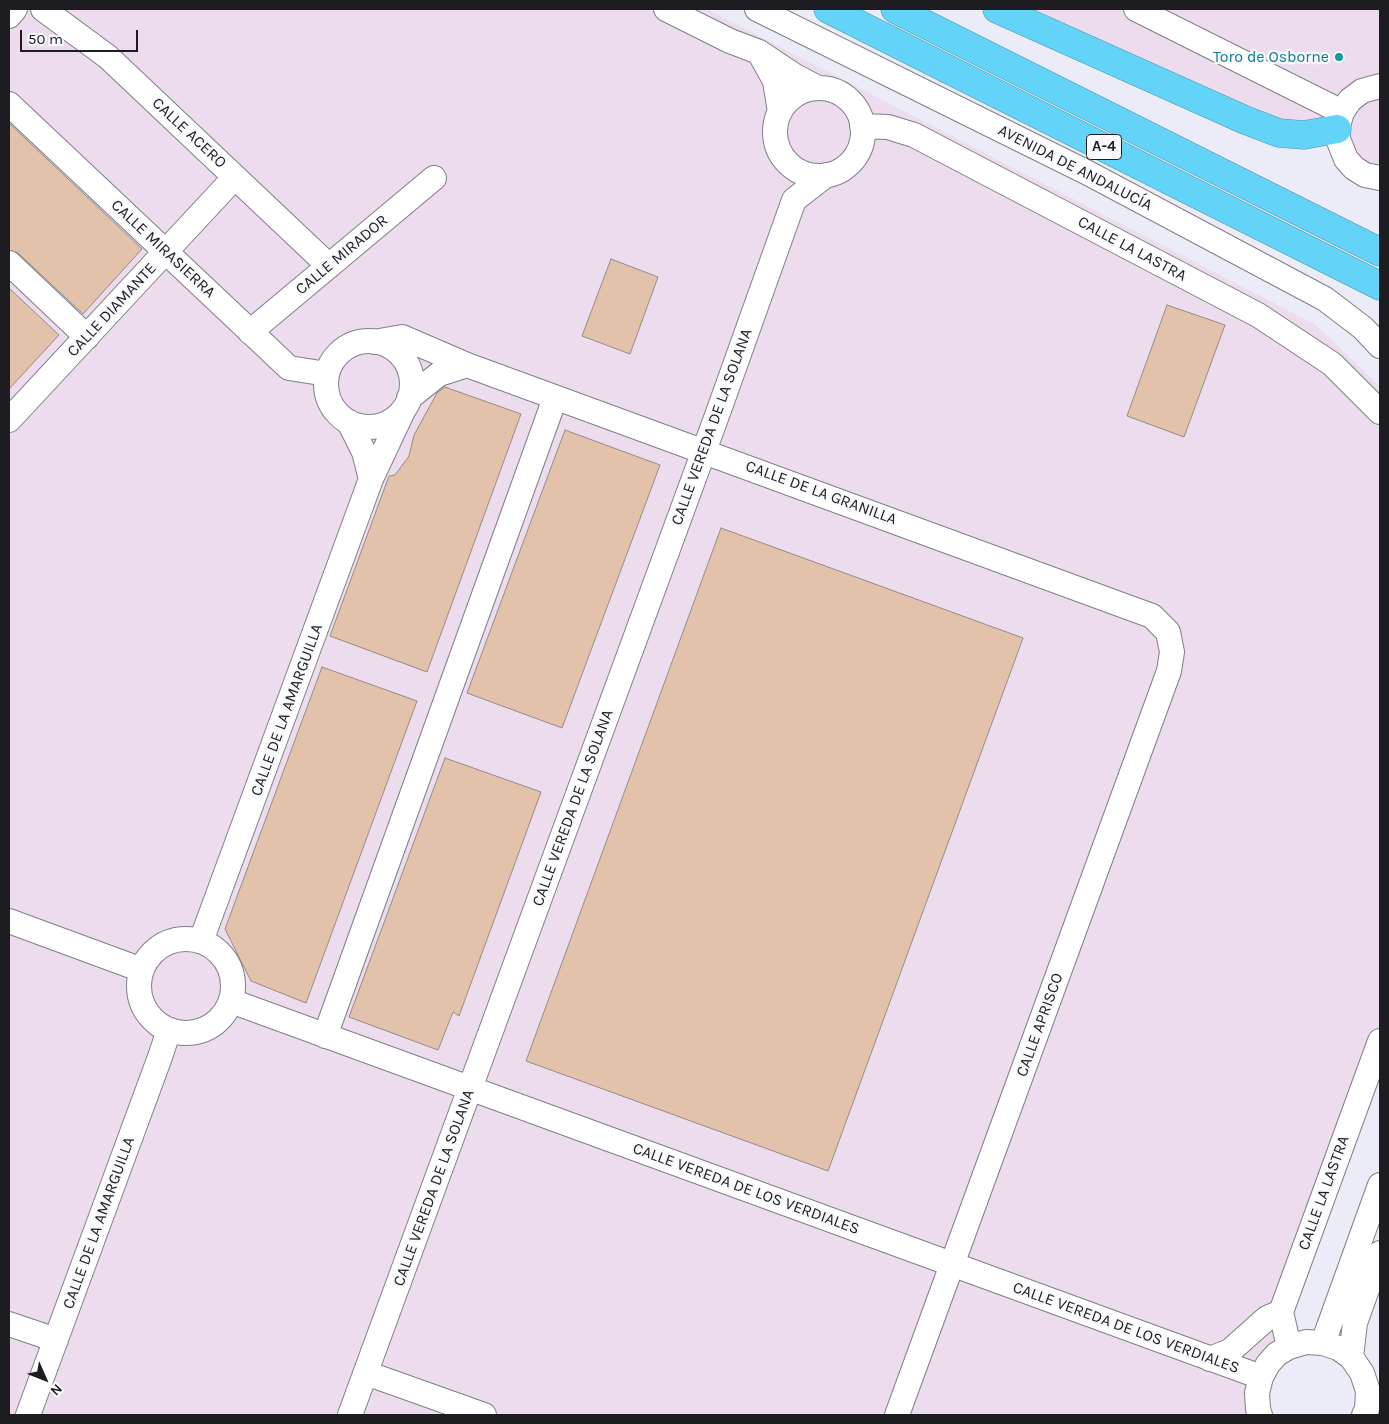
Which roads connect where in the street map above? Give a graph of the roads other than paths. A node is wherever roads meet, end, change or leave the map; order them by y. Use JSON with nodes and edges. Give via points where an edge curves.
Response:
{"nodes":[{"id":1,"x":15,"y":9,"type":"edge"},
{"id":2,"x":43,"y":9,"type":"edge"},
{"id":3,"x":666,"y":9,"type":"edge"},
{"id":4,"x":758,"y":9,"type":"edge"},
{"id":5,"x":828,"y":9,"type":"edge"},
{"id":6,"x":895,"y":9,"type":"edge"},
{"id":7,"x":996,"y":9,"type":"edge"},
{"id":8,"x":1136,"y":9,"type":"edge"},
{"id":9,"x":9,"y":16,"type":"edge"},
{"id":10,"x":759,"y":52,"type":"junction"},
{"id":11,"x":1380,"y":86,"type":"edge"},
{"id":12,"x":818,"y":88,"type":"junction"},
{"id":13,"x":9,"y":104,"type":"edge"},
{"id":14,"x":780,"y":112,"type":"junction"},
{"id":15,"x":1340,"y":120,"type":"junction"},
{"id":16,"x":862,"y":126,"type":"junction"},
{"id":17,"x":787,"y":162,"type":"junction"},
{"id":18,"x":826,"y":175,"type":"junction"},
{"id":19,"x":236,"y":177,"type":"junction"},
{"id":20,"x":434,"y":178,"type":"dead end"},
{"id":21,"x":1380,"y":178,"type":"edge"},
{"id":22,"x":794,"y":200,"type":"junction"},
{"id":23,"x":166,"y":252,"type":"junction"},
{"id":24,"x":1380,"y":252,"type":"edge"},
{"id":25,"x":9,"y":263,"type":"edge"},
{"id":26,"x":328,"y":266,"type":"junction"},
{"id":27,"x":1380,"y":286,"type":"edge"},
{"id":28,"x":250,"y":332,"type":"junction"},
{"id":29,"x":87,"y":337,"type":"junction"},
{"id":30,"x":374,"y":342,"type":"junction"},
{"id":31,"x":1380,"y":346,"type":"edge"},
{"id":32,"x":467,"y":366,"type":"junction"},
{"id":33,"x":327,"y":374,"type":"junction"},
{"id":34,"x":555,"y":398,"type":"junction"},
{"id":35,"x":406,"y":405,"type":"junction"},
{"id":36,"x":1380,"y":412,"type":"edge"},
{"id":37,"x":9,"y":420,"type":"edge"},
{"id":38,"x":349,"y":422,"type":"junction"},
{"id":39,"x":703,"y":452,"type":"junction"},
{"id":40,"x":372,"y":479,"type":"junction"},
{"id":41,"x":1168,"y":632,"type":"joint"},
{"id":42,"x":9,"y":921,"type":"edge"},
{"id":43,"x":201,"y":941,"type":"junction"},
{"id":44,"x":142,"y":970,"type":"junction"},
{"id":45,"x":231,"y":1001,"type":"junction"},
{"id":46,"x":169,"y":1030,"type":"junction"},
{"id":47,"x":325,"y":1036,"type":"junction"},
{"id":48,"x":1380,"y":1041,"type":"edge"},
{"id":49,"x":470,"y":1089,"type":"junction"},
{"id":50,"x":1380,"y":1185,"type":"edge"},
{"id":51,"x":1380,"y":1253,"type":"edge"},
{"id":52,"x":952,"y":1264,"type":"junction"},
{"id":53,"x":1281,"y":1312,"type":"junction"},
{"id":54,"x":9,"y":1324,"type":"edge"},
{"id":55,"x":56,"y":1340,"type":"junction"},
{"id":56,"x":1323,"y":1343,"type":"junction"},
{"id":57,"x":1289,"y":1347,"type":"junction"},
{"id":58,"x":1351,"y":1357,"type":"junction"},
{"id":59,"x":1210,"y":1359,"type":"junction"},
{"id":60,"x":366,"y":1373,"type":"junction"},
{"id":61,"x":1261,"y":1377,"type":"junction"},
{"id":62,"x":28,"y":1415,"type":"edge"},
{"id":63,"x":350,"y":1415,"type":"edge"},
{"id":64,"x":484,"y":1415,"type":"edge"},
{"id":65,"x":897,"y":1415,"type":"edge"},
{"id":66,"x":1260,"y":1415,"type":"edge"},
{"id":67,"x":1364,"y":1415,"type":"edge"}],
"edges":[{"from":1,"to":9,"type":"street"},
{"from":2,"to":19,"type":"street","name":"CALLE ACERO","via":[[108,57]]},
{"from":3,"to":10,"type":"street"},
{"from":4,"to":31,"type":"street","name":"AVENIDA DE ANDALUCÍA","via":[[1088,173],[1325,299]]},
{"from":5,"to":27,"type":"highway","number":"A-4"},
{"from":6,"to":24,"type":"highway","number":"A-4"},
{"from":7,"to":15,"type":"highway","via":[[1279,133],[1304,135]]},
{"from":8,"to":15,"type":"street"},
{"from":10,"to":12,"type":"street"},
{"from":10,"to":14,"type":"street","via":[[776,81]]},
{"from":11,"to":15,"type":"street","via":[[1362,91],[1350,100]]},
{"from":12,"to":14,"type":"street","via":[[796,95]]},
{"from":12,"to":16,"type":"street","via":[[842,94],[859,114]]},
{"from":13,"to":23,"type":"street","name":"CALLE MIRASIERRA"},
{"from":14,"to":17,"type":"street","via":[[775,138]]},
{"from":15,"to":21,"type":"street","via":[[1338,139],[1346,159],[1365,175]]},
{"from":16,"to":18,"type":"street","via":[[862,139],[854,158],[839,171]]},
{"from":16,"to":36,"type":"street","name":"CALLE LA LASTRA","via":[[914,134],[1258,315],[1332,364]]},
{"from":17,"to":18,"type":"street","via":[[804,173]]},
{"from":17,"to":22,"type":"street"},
{"from":18,"to":22,"type":"street"},
{"from":19,"to":23,"type":"street","name":"CALLE DIAMANTE"},
{"from":19,"to":26,"type":"street","name":"CALLE ACERO"},
{"from":20,"to":26,"type":"street","name":"CALLE MIRADOR"},
{"from":22,"to":39,"type":"street","name":"CALLE VEREDA DE LA SOLANA"},
{"from":23,"to":28,"type":"street","name":"CALLE MIRASIERRA"},
{"from":23,"to":29,"type":"street","name":"CALLE DIAMANTE"},
{"from":25,"to":29,"type":"street"},
{"from":26,"to":28,"type":"street","name":"CALLE MIRADOR"},
{"from":28,"to":33,"type":"street","name":"CALLE MIRASIERRA","via":[[289,368]]},
{"from":29,"to":37,"type":"street","name":"CALLE DIAMANTE"},
{"from":30,"to":32,"type":"street","name":"CALLE DE LA GRANILLA","via":[[402,336]]},
{"from":30,"to":33,"type":"street","via":[[350,346],[336,358]]},
{"from":30,"to":35,"type":"street","via":[[389,346],[409,368],[412,383]]},
{"from":32,"to":34,"type":"street","name":"CALLE DE LA GRANILLA"},
{"from":32,"to":35,"type":"street","via":[[438,374]]},
{"from":33,"to":38,"type":"street","via":[[330,402]]},
{"from":34,"to":39,"type":"street","name":"CALLE DE LA GRANILLA"},
{"from":34,"to":47,"type":"street"},
{"from":35,"to":38,"type":"street","via":[[392,420],[378,426],[363,427]]},
{"from":35,"to":40,"type":"street","name":"CALLE DE LA AMARGUILLA"},
{"from":38,"to":40,"type":"street","via":[[364,452]]},
{"from":39,"to":41,"type":"street","name":"CALLE DE LA GRANILLA","via":[[1152,616]]},
{"from":39,"to":49,"type":"street","name":"CALLE VEREDA DE LA SOLANA"},
{"from":40,"to":43,"type":"street","name":"CALLE DE LA AMARGUILLA"},
{"from":41,"to":52,"type":"street","name":"CALLE APRISCO","via":[[1172,652],[1169,671]]},
{"from":42,"to":44,"type":"street"},
{"from":43,"to":44,"type":"street","via":[[183,939],[166,944],[151,954]]},
{"from":43,"to":45,"type":"street","via":[[217,950],[229,965],[234,983]]},
{"from":44,"to":46,"type":"street","via":[[139,988],[143,1005],[154,1020]]},
{"from":45,"to":46,"type":"street","via":[[221,1017],[206,1029],[188,1033]]},
{"from":45,"to":47,"type":"street","name":"CALLE VEREDA DE LOS VERDIALES"},
{"from":46,"to":55,"type":"street","name":"CALLE DE LA AMARGUILLA"},
{"from":47,"to":49,"type":"street","name":"CALLE VEREDA DE LOS VERDIALES"},
{"from":48,"to":53,"type":"street","name":"CALLE LA LASTRA"},
{"from":49,"to":52,"type":"street","name":"CALLE VEREDA DE LOS VERDIALES"},
{"from":49,"to":60,"type":"street","name":"CALLE VEREDA DE LA SOLANA"},
{"from":50,"to":56,"type":"street"},
{"from":51,"to":58,"type":"street","via":[[1355,1323]]},
{"from":52,"to":59,"type":"street","name":"CALLE VEREDA DE LOS VERDIALES"},
{"from":52,"to":65,"type":"street","name":"CALLE APRISCO"},
{"from":53,"to":57,"type":"street"},
{"from":53,"to":59,"type":"street","via":[[1268,1318],[1230,1351]]},
{"from":54,"to":55,"type":"street"},
{"from":55,"to":62,"type":"street","name":"CALLE DE LA AMARGUILLA"},
{"from":56,"to":57,"type":"street","via":[[1306,1342]]},
{"from":56,"to":58,"type":"street"},
{"from":57,"to":61,"type":"street","via":[[1277,1354]]},
{"from":58,"to":67,"type":"street","via":[[1362,1372],[1368,1391]]},
{"from":59,"to":61,"type":"street","name":"CALLE VEREDA DE LOS VERDIALES"},
{"from":60,"to":63,"type":"street","name":"CALLE VEREDA DE LA SOLANA"},
{"from":60,"to":64,"type":"street"},
{"from":61,"to":66,"type":"street","via":[[1257,1392]]}]}
